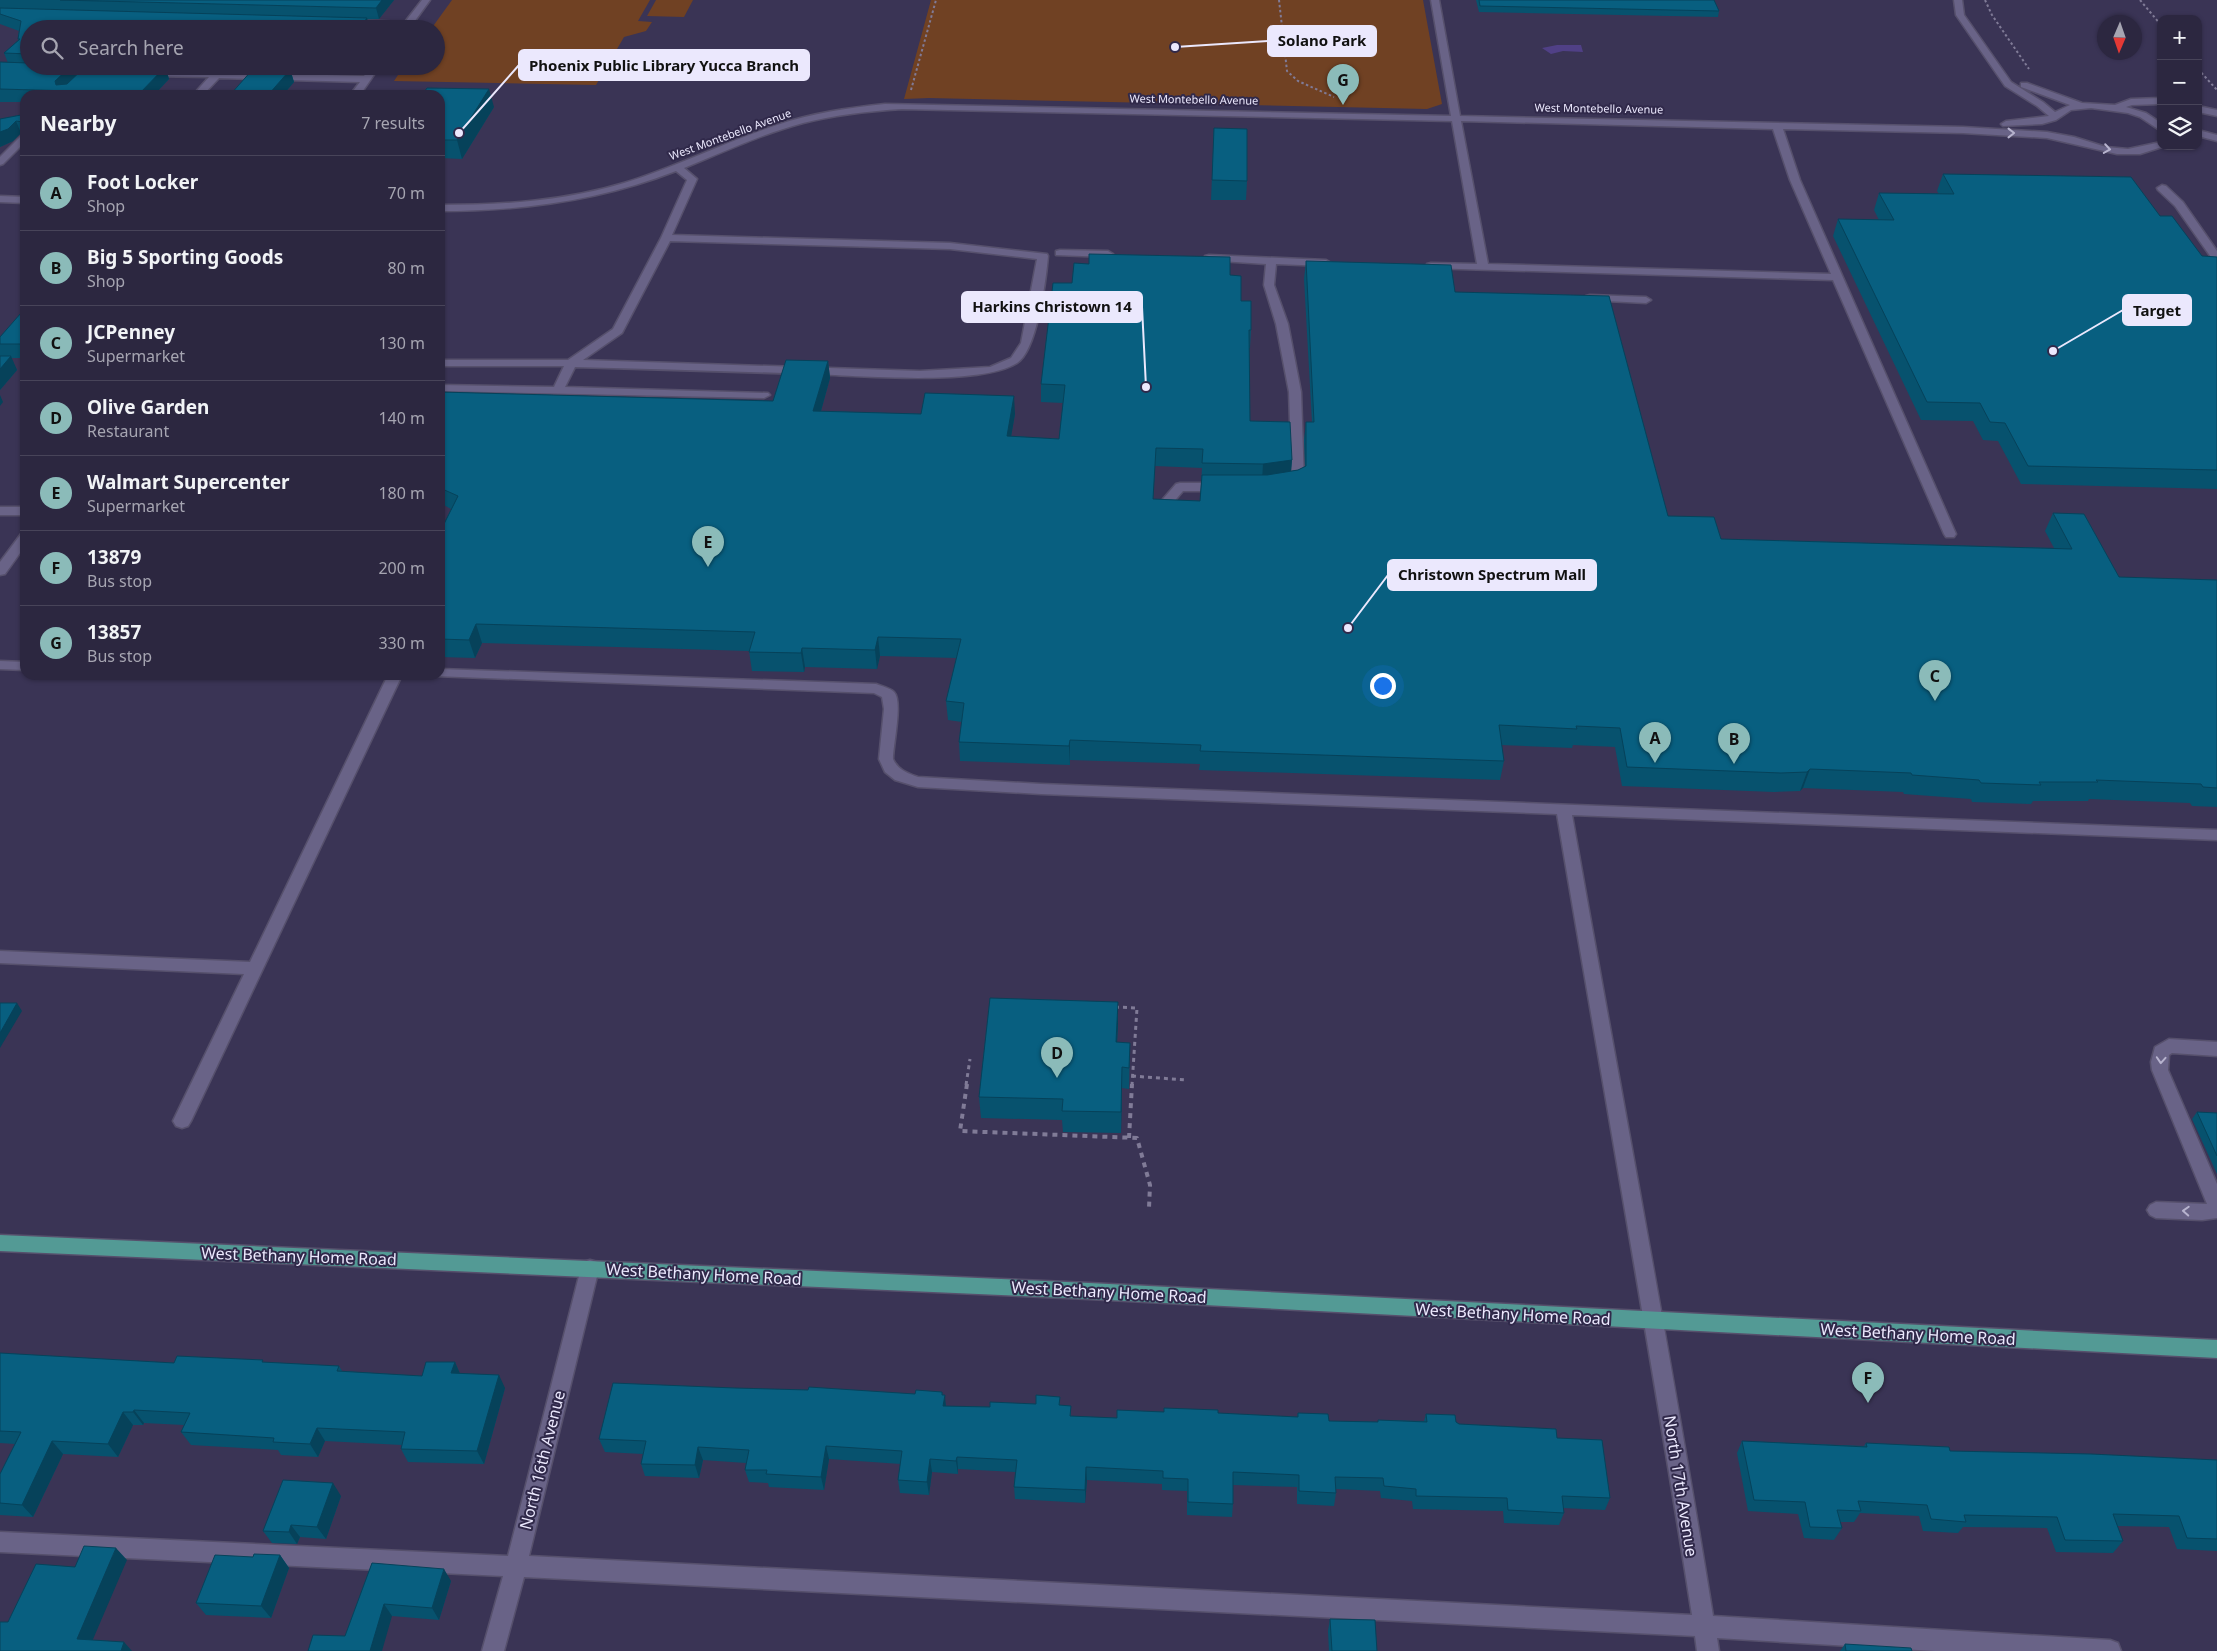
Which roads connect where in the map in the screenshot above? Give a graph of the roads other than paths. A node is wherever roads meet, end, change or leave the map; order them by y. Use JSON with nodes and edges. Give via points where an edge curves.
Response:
{"nodes":[{"id":1,"x":426,"y":0,"type":"edge"},
{"id":2,"x":1435,"y":0,"type":"edge"},
{"id":3,"x":1958,"y":0,"type":"edge"},
{"id":4,"x":410,"y":20,"type":"edge"},
{"id":5,"x":2001,"y":72,"type":"junction"},
{"id":6,"x":216,"y":75,"type":"joint"},
{"id":7,"x":370,"y":75,"type":"edge"},
{"id":8,"x":367,"y":79,"type":"junction"},
{"id":9,"x":202,"y":90,"type":"edge"},
{"id":10,"x":359,"y":90,"type":"edge"},
{"id":11,"x":2157,"y":101,"type":"edge"},
{"id":12,"x":2082,"y":106,"type":"junction"},
{"id":13,"x":2114,"y":108,"type":"junction"},
{"id":14,"x":2202,"y":110,"type":"edge"},
{"id":15,"x":2217,"y":113,"type":"edge"},
{"id":16,"x":1456,"y":117,"type":"junction"},
{"id":17,"x":2055,"y":117,"type":"junction"},
{"id":18,"x":2157,"y":124,"type":"edge"},
{"id":19,"x":1777,"y":125,"type":"junction"},
{"id":20,"x":1962,"y":130,"type":"junction"},
{"id":21,"x":2202,"y":134,"type":"edge"},
{"id":22,"x":2217,"y":138,"type":"edge"},
{"id":23,"x":20,"y":142,"type":"edge"},
{"id":24,"x":2082,"y":143,"type":"junction"},
{"id":25,"x":2202,"y":144,"type":"edge"},
{"id":26,"x":2217,"y":145,"type":"edge"},
{"id":27,"x":2157,"y":147,"type":"edge"},
{"id":28,"x":0,"y":162,"type":"edge"},
{"id":29,"x":677,"y":167,"type":"junction"},
{"id":30,"x":2162,"y":188,"type":"dead end"},
{"id":31,"x":0,"y":199,"type":"edge"},
{"id":32,"x":20,"y":200,"type":"edge"},
{"id":33,"x":445,"y":208,"type":"edge"},
{"id":34,"x":666,"y":238,"type":"junction"},
{"id":35,"x":1060,"y":253,"type":"dead end"},
{"id":36,"x":1123,"y":255,"type":"edge"},
{"id":37,"x":1197,"y":257,"type":"edge"},
{"id":38,"x":2217,"y":258,"type":"edge"},
{"id":39,"x":1272,"y":261,"type":"junction"},
{"id":40,"x":1338,"y":264,"type":"edge"},
{"id":41,"x":1419,"y":266,"type":"edge"},
{"id":42,"x":1483,"y":268,"type":"junction"},
{"id":43,"x":1837,"y":277,"type":"junction"},
{"id":44,"x":1578,"y":298,"type":"edge"},
{"id":45,"x":1646,"y":300,"type":"dead end"},
{"id":46,"x":445,"y":363,"type":"edge"},
{"id":47,"x":571,"y":363,"type":"junction"},
{"id":48,"x":445,"y":388,"type":"edge"},
{"id":49,"x":558,"y":390,"type":"junction"},
{"id":50,"x":764,"y":395,"type":"dead end"},
{"id":51,"x":1280,"y":485,"type":"edge"},
{"id":52,"x":1235,"y":487,"type":"edge"},
{"id":53,"x":1167,"y":502,"type":"edge"},
{"id":54,"x":0,"y":511,"type":"edge"},
{"id":55,"x":20,"y":511,"type":"edge"},
{"id":56,"x":1950,"y":534,"type":"dead end"},
{"id":57,"x":20,"y":544,"type":"edge"},
{"id":58,"x":0,"y":570,"type":"edge"},
{"id":59,"x":0,"y":665,"type":"edge"},
{"id":60,"x":20,"y":666,"type":"edge"},
{"id":61,"x":445,"y":673,"type":"edge"},
{"id":62,"x":393,"y":680,"type":"edge"},
{"id":63,"x":1564,"y":809,"type":"junction"},
{"id":64,"x":2217,"y":835,"type":"edge"},
{"id":65,"x":0,"y":956,"type":"edge"},
{"id":66,"x":255,"y":968,"type":"junction"},
{"id":67,"x":2217,"y":1049,"type":"edge"},
{"id":68,"x":182,"y":1121,"type":"dead end"},
{"id":69,"x":2217,"y":1205,"type":"edge"},
{"id":70,"x":2156,"y":1210,"type":"dead end"},
{"id":71,"x":2217,"y":1210,"type":"edge"},
{"id":72,"x":0,"y":1243,"type":"edge"},
{"id":73,"x":590,"y":1268,"type":"junction"},
{"id":74,"x":1653,"y":1321,"type":"junction"},
{"id":75,"x":2217,"y":1349,"type":"edge"},
{"id":76,"x":0,"y":1542,"type":"edge"},
{"id":77,"x":516,"y":1566,"type":"junction"},
{"id":78,"x":1703,"y":1626,"type":"junction"},
{"id":79,"x":493,"y":1651,"type":"edge"},
{"id":80,"x":1708,"y":1651,"type":"edge"},
{"id":81,"x":2110,"y":1651,"type":"edge"}],
"edges":[{"from":1,"to":4,"type":"street"},
{"from":2,"to":16,"type":"street"},
{"from":3,"to":5,"type":"street","via":[[1960,15]]},
{"from":5,"to":12,"type":"street","via":[[2042,93]]},
{"from":5,"to":17,"type":"street","via":[[2008,84]]},
{"from":6,"to":8,"type":"street"},
{"from":6,"to":9,"type":"street"},
{"from":7,"to":8,"type":"street"},
{"from":8,"to":10,"type":"street"},
{"from":11,"to":13,"type":"street","via":[[2131,102]]},
{"from":12,"to":13,"type":"street","name":"West Montebello Avenue"},
{"from":12,"to":17,"type":"street","name":"West Montebello Avenue","via":[[2060,112]]},
{"from":13,"to":18,"type":"street","via":[[2138,114]]},
{"from":14,"to":15,"type":"street"},
{"from":16,"to":19,"type":"street","name":"West Montebello Avenue"},
{"from":16,"to":29,"type":"street","name":"West Montebello Avenue","via":[[987,106],[885,107],[802,120]]},
{"from":16,"to":42,"type":"street"},
{"from":17,"to":20,"type":"street","name":"West Montebello Avenue"},
{"from":17,"to":24,"type":"street","via":[[2055,124],[2060,130]]},
{"from":19,"to":20,"type":"street","name":"West Montebello Avenue"},
{"from":19,"to":43,"type":"street","via":[[1785,154]]},
{"from":20,"to":24,"type":"street","name":"West Montebello Avenue","one_way":true,"via":[[2047,134]]},
{"from":21,"to":22,"type":"street"},
{"from":23,"to":28,"type":"street"},
{"from":24,"to":27,"type":"street","name":"West Montebello Avenue","one_way":true,"via":[[2126,152]]},
{"from":25,"to":26,"type":"street"},
{"from":29,"to":33,"type":"street","name":"West Montebello Avenue","via":[[628,184],[555,201]]},
{"from":29,"to":34,"type":"street","via":[[692,179]]},
{"from":30,"to":38,"type":"street","via":[[2178,204]]},
{"from":31,"to":32,"type":"street"},
{"from":34,"to":47,"type":"street","via":[[618,331]]},
{"from":34,"to":47,"type":"street","via":[[950,246],[1043,256],[1026,343],[1015,360],[992,370],[920,374]]},
{"from":35,"to":36,"type":"street"},
{"from":37,"to":39,"type":"street"},
{"from":39,"to":40,"type":"street"},
{"from":39,"to":51,"type":"street","via":[[1269,285],[1282,324],[1295,402],[1298,483]]},
{"from":41,"to":42,"type":"street"},
{"from":42,"to":43,"type":"street"},
{"from":43,"to":56,"type":"street"},
{"from":44,"to":45,"type":"street"},
{"from":46,"to":47,"type":"street"},
{"from":47,"to":49,"type":"street"},
{"from":48,"to":49,"type":"street"},
{"from":49,"to":50,"type":"street"},
{"from":52,"to":53,"type":"street","via":[[1180,487]]},
{"from":54,"to":55,"type":"street"},
{"from":57,"to":58,"type":"street"},
{"from":59,"to":60,"type":"street"},
{"from":61,"to":63,"type":"street","via":[[876,689],[889,695],[892,705],[886,760],[892,773],[918,782]]},
{"from":62,"to":66,"type":"street"},
{"from":63,"to":64,"type":"street"},
{"from":63,"to":74,"type":"street","name":"North 17th Avenue"},
{"from":65,"to":66,"type":"street"},
{"from":66,"to":68,"type":"street"},
{"from":67,"to":69,"type":"street","one_way":true,"via":[[2169,1046],[2161,1052],[2159,1062]]},
{"from":71,"to":70,"type":"street","one_way":true},
{"from":72,"to":73,"type":"main road","name":"West Bethany Home Road"},
{"from":73,"to":74,"type":"main road","name":"West Bethany Home Road"},
{"from":73,"to":77,"type":"street","name":"North 16th Avenue"},
{"from":74,"to":75,"type":"main road","name":"West Bethany Home Road"},
{"from":74,"to":78,"type":"street","name":"North 17th Avenue"},
{"from":76,"to":77,"type":"street"},
{"from":77,"to":78,"type":"street"},
{"from":77,"to":79,"type":"street","name":"North 16th Avenue"},
{"from":78,"to":80,"type":"street","name":"North 17th Avenue"},
{"from":78,"to":81,"type":"street"}]}
